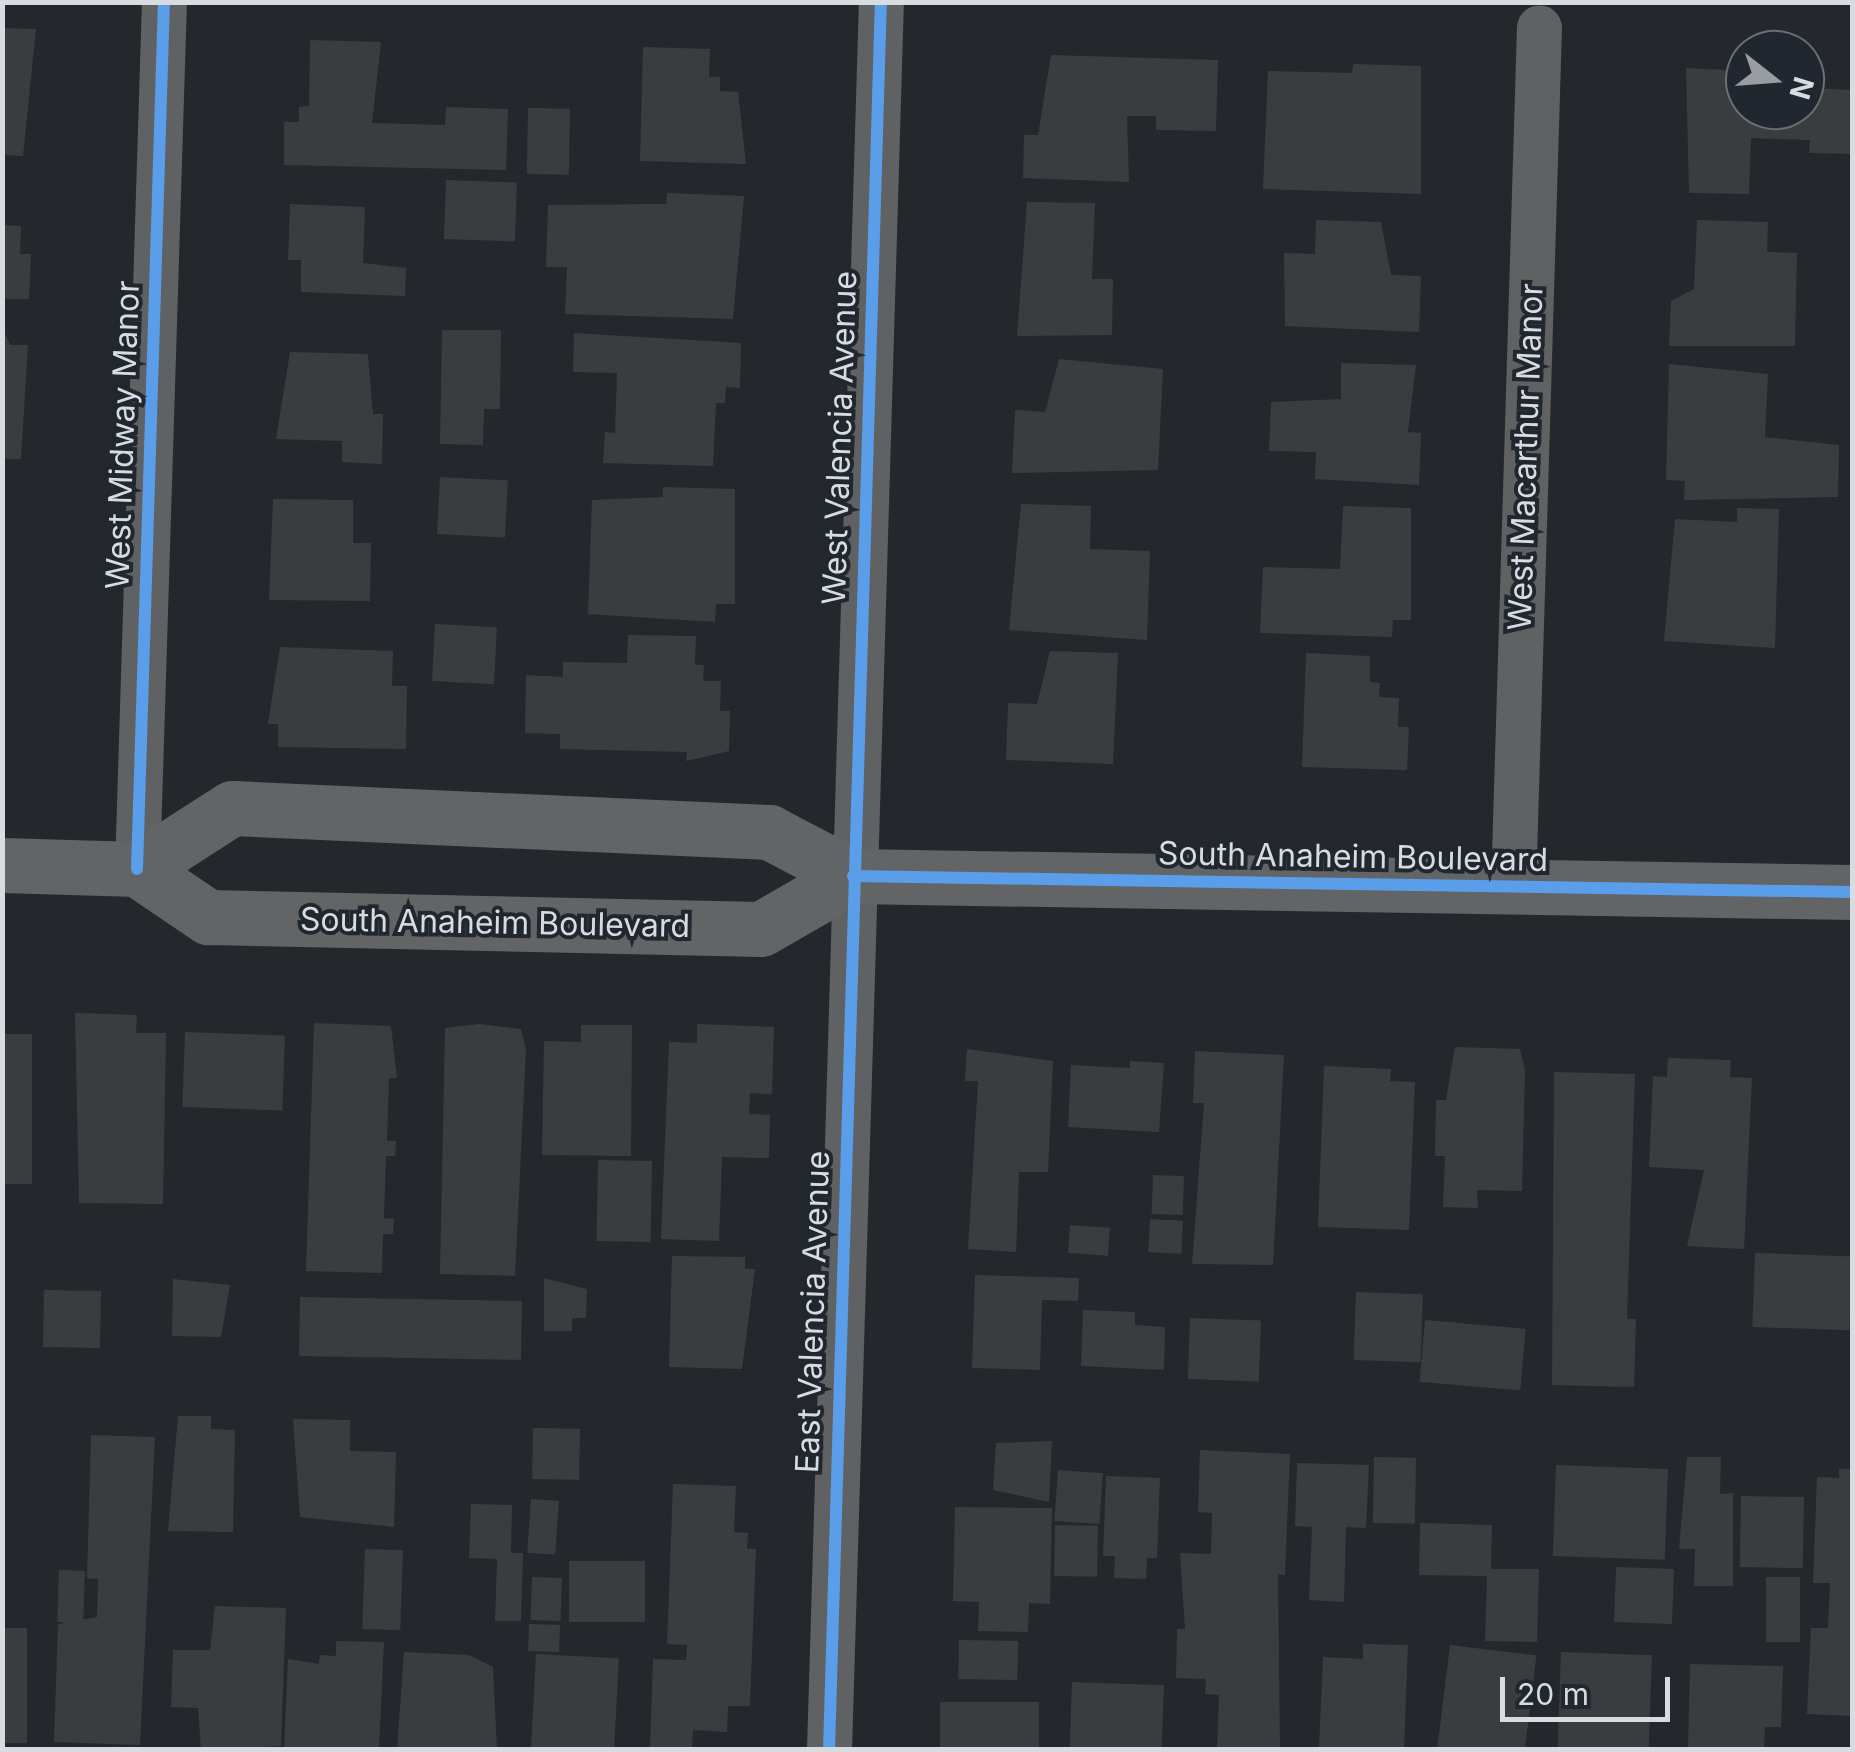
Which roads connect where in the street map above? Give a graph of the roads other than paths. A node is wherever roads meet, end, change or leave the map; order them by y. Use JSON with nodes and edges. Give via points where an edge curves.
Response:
{"nodes":[{"id":1,"x":164,"y":2,"type":"edge"},
{"id":2,"x":881,"y":2,"type":"edge"},
{"id":3,"x":1539,"y":27,"type":"dead end"},
{"id":4,"x":2,"y":865,"type":"edge"},
{"id":5,"x":137,"y":869,"type":"junction"},
{"id":6,"x":853,"y":876,"type":"junction"},
{"id":7,"x":1513,"y":888,"type":"junction"},
{"id":8,"x":1852,"y":892,"type":"edge"},
{"id":9,"x":829,"y":1750,"type":"edge"}],
"edges":[{"from":1,"to":5,"type":"street","name":"West Midway Manor"},
{"from":2,"to":6,"type":"street","name":"West Valencia Avenue"},
{"from":3,"to":7,"type":"street","name":"West Macarthur Manor"},
{"from":4,"to":5,"type":"main road"},
{"from":5,"to":6,"type":"main road","name":"South Anaheim Boulevard","via":[[208,917],[761,929]]},
{"from":5,"to":6,"type":"main road","name":"South Anaheim Boulevard","via":[[232,808],[770,832]]},
{"from":6,"to":7,"type":"main road","name":"South Anaheim Boulevard"},
{"from":6,"to":9,"type":"street","name":"East Valencia Avenue"},
{"from":7,"to":8,"type":"main road","name":"South Anaheim Boulevard"}]}
